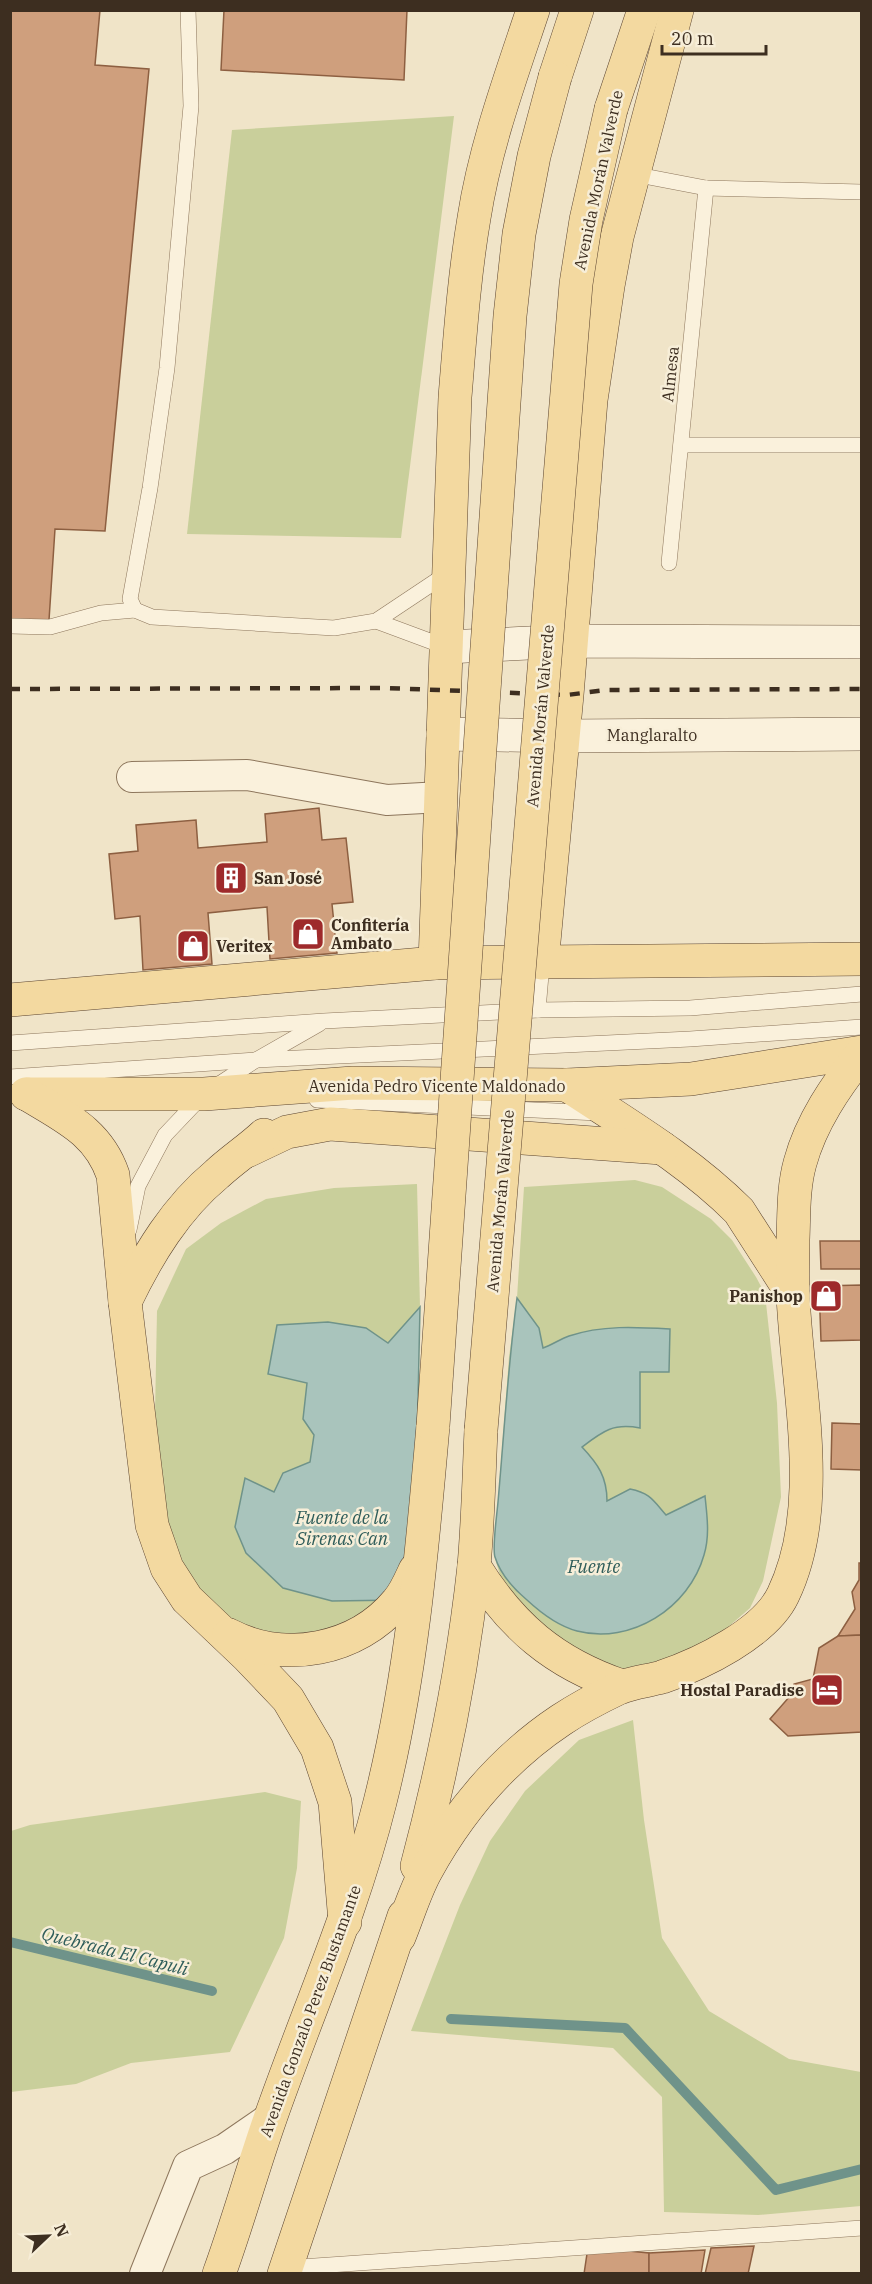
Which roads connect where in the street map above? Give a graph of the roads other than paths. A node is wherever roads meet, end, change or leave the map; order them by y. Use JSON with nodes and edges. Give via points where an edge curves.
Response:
{"nodes":[{"id":1,"x":188,"y":10,"type":"edge"},
{"id":2,"x":533,"y":10,"type":"edge"},
{"id":3,"x":578,"y":10,"type":"edge"},
{"id":4,"x":644,"y":10,"type":"edge"},
{"id":5,"x":678,"y":10,"type":"edge"},
{"id":6,"x":633,"y":174,"type":"junction"},
{"id":7,"x":706,"y":188,"type":"junction"},
{"id":8,"x":861,"y":192,"type":"edge"},
{"id":9,"x":681,"y":445,"type":"junction"},
{"id":10,"x":861,"y":445,"type":"edge"},
{"id":11,"x":669,"y":563,"type":"dead end"},
{"id":12,"x":449,"y":573,"type":"junction"},
{"id":13,"x":135,"y":610,"type":"junction"},
{"id":14,"x":376,"y":621,"type":"junction"},
{"id":15,"x":10,"y":626,"type":"edge"},
{"id":16,"x":571,"y":641,"type":"junction"},
{"id":17,"x":861,"y":642,"type":"edge"},
{"id":18,"x":446,"y":647,"type":"junction"},
{"id":19,"x":443,"y":734,"type":"junction"},
{"id":20,"x":861,"y":734,"type":"edge"},
{"id":21,"x":562,"y":736,"type":"junction"},
{"id":22,"x":132,"y":777,"type":"dead end"},
{"id":23,"x":441,"y":797,"type":"junction"},
{"id":24,"x":861,"y":959,"type":"edge"},
{"id":25,"x":435,"y":963,"type":"junction"},
{"id":26,"x":542,"y":963,"type":"junction"},
{"id":27,"x":861,"y":994,"type":"edge"},
{"id":28,"x":10,"y":1000,"type":"edge"},
{"id":29,"x":538,"y":1010,"type":"junction"},
{"id":30,"x":324,"y":1021,"type":"junction"},
{"id":31,"x":861,"y":1028,"type":"edge"},
{"id":32,"x":10,"y":1043,"type":"edge"},
{"id":33,"x":861,"y":1052,"type":"edge"},
{"id":34,"x":256,"y":1060,"type":"junction"},
{"id":35,"x":353,"y":1083,"type":"junction"},
{"id":36,"x":567,"y":1085,"type":"junction"},
{"id":37,"x":16,"y":1089,"type":"edge"},
{"id":38,"x":204,"y":1094,"type":"junction"},
{"id":39,"x":314,"y":1100,"type":"junction"},
{"id":40,"x":611,"y":1114,"type":"junction"},
{"id":41,"x":662,"y":1148,"type":"junction"},
{"id":42,"x":247,"y":1150,"type":"junction"},
{"id":43,"x":794,"y":1191,"type":"junction"},
{"id":44,"x":738,"y":1211,"type":"junction"},
{"id":45,"x":793,"y":1295,"type":"junction"},
{"id":46,"x":125,"y":1302,"type":"junction"},
{"id":47,"x":422,"y":1558,"type":"junction"},
{"id":48,"x":474,"y":1566,"type":"junction"},
{"id":49,"x":220,"y":1629,"type":"junction"},
{"id":50,"x":622,"y":1686,"type":"junction"},
{"id":51,"x":345,"y":1922,"type":"junction"},
{"id":52,"x":399,"y":1937,"type":"junction"},
{"id":53,"x":270,"y":2118,"type":"junction"},
{"id":54,"x":861,"y":2228,"type":"edge"},
{"id":55,"x":285,"y":2271,"type":"edge"},
{"id":56,"x":146,"y":2274,"type":"edge"},
{"id":57,"x":219,"y":2274,"type":"edge"}],
"edges":[{"from":1,"to":13,"type":"lane","via":[[189,130],[167,368],[130,599]]},
{"from":2,"to":12,"type":"main road","via":[[493,128],[474,217],[455,397]]},
{"from":3,"to":47,"type":"main road","name":"Avenida Gonzalo Perez Bustamante","bridge":true,"via":[[534,156],[519,234],[510,316]]},
{"from":4,"to":48,"type":"main road","name":"Avenida Morán Valverde","bridge":true,"via":[[611,109],[576,284],[481,1430]]},
{"from":5,"to":6,"type":"main road"},
{"from":6,"to":7,"type":"lane"},
{"from":6,"to":16,"type":"main road","via":[[610,276],[591,400]]},
{"from":7,"to":8,"type":"lane"},
{"from":7,"to":9,"type":"lane","name":"Almesa"},
{"from":9,"to":10,"type":"lane"},
{"from":9,"to":11,"type":"lane","name":"Almesa"},
{"from":12,"to":14,"type":"lane"},
{"from":12,"to":18,"type":"main road"},
{"from":13,"to":14,"type":"lane","via":[[152,617],[334,628]]},
{"from":13,"to":15,"type":"lane","via":[[101,613],[50,627]]},
{"from":14,"to":18,"type":"lane"},
{"from":16,"to":17,"type":"main road"},
{"from":16,"to":18,"type":"main road"},
{"from":16,"to":21,"type":"main road"},
{"from":18,"to":19,"type":"main road"},
{"from":19,"to":21,"type":"main road","name":"Manglaralto"},
{"from":19,"to":23,"type":"main road"},
{"from":20,"to":21,"type":"main road","name":"Manglaralto"},
{"from":21,"to":26,"type":"main road"},
{"from":22,"to":23,"type":"street","via":[[247,775],[387,800]]},
{"from":23,"to":25,"type":"main road"},
{"from":24,"to":26,"type":"main road"},
{"from":25,"to":26,"type":"main road"},
{"from":25,"to":28,"type":"main road"},
{"from":26,"to":29,"type":"lane"},
{"from":27,"to":29,"type":"lane","via":[[690,1008]]},
{"from":29,"to":30,"type":"lane"},
{"from":30,"to":32,"type":"lane"},
{"from":30,"to":34,"type":"lane"},
{"from":31,"to":34,"type":"lane"},
{"from":33,"to":36,"type":"main road","name":"Avenida Pedro Vicente Maldonado","via":[[691,1079]]},
{"from":33,"to":43,"type":"main road","via":[[815,1122]]},
{"from":34,"to":37,"type":"lane"},
{"from":34,"to":38,"type":"lane"},
{"from":35,"to":36,"type":"main road","name":"Avenida Pedro Vicente Maldonado"},
{"from":35,"to":38,"type":"main road","name":"Avenida Pedro Vicente Maldonado"},
{"from":35,"to":39,"type":"main road"},
{"from":36,"to":40,"type":"main road"},
{"from":37,"to":38,"type":"main road","name":"Avenida Pedro Vicente Maldonado"},
{"from":37,"to":46,"type":"main road","via":[[80,1126],[107,1160],[113,1175]]},
{"from":38,"to":46,"type":"lane","via":[[165,1135],[138,1185],[126,1242]]},
{"from":39,"to":40,"type":"lane"},
{"from":39,"to":42,"type":"main road","via":[[278,1122]]},
{"from":40,"to":41,"type":"main road"},
{"from":41,"to":42,"type":"main road","via":[[330,1124],[287,1132]]},
{"from":41,"to":44,"type":"main road","via":[[708,1182]]},
{"from":42,"to":46,"type":"main road","via":[[188,1203],[142,1266]]},
{"from":43,"to":44,"type":"main road","via":[[769,1209]]},
{"from":43,"to":45,"type":"main road"},
{"from":44,"to":45,"type":"main road"},
{"from":45,"to":50,"type":"main road","via":[[805,1426],[805,1524],[792,1576],[768,1618],[750,1634],[679,1671]]},
{"from":46,"to":49,"type":"main road","via":[[152,1525],[167,1568],[187,1599]]},
{"from":47,"to":49,"type":"main road","via":[[394,1606],[376,1623],[348,1639],[316,1648],[273,1649],[237,1639]]},
{"from":47,"to":51,"type":"main road","name":"Avenida Gonzalo Perez Bustamante","via":[[406,1681],[380,1803]]},
{"from":48,"to":50,"type":"main road","via":[[491,1594],[536,1642],[567,1663]]},
{"from":48,"to":52,"type":"main road","via":[[431,1814]]},
{"from":49,"to":51,"type":"main road","via":[[288,1699],[317,1748],[335,1802]]},
{"from":50,"to":52,"type":"main road","via":[[552,1727],[507,1762],[461,1814],[425,1873]]},
{"from":51,"to":53,"type":"main road","name":"Avenida Gonzalo Perez Bustamante"},
{"from":52,"to":55,"type":"main road"},
{"from":53,"to":56,"type":"street","via":[[225,2149],[188,2166]]},
{"from":53,"to":57,"type":"main road","name":"Avenida Gonzalo Perez Bustamante"},
{"from":54,"to":55,"type":"lane"}]}
